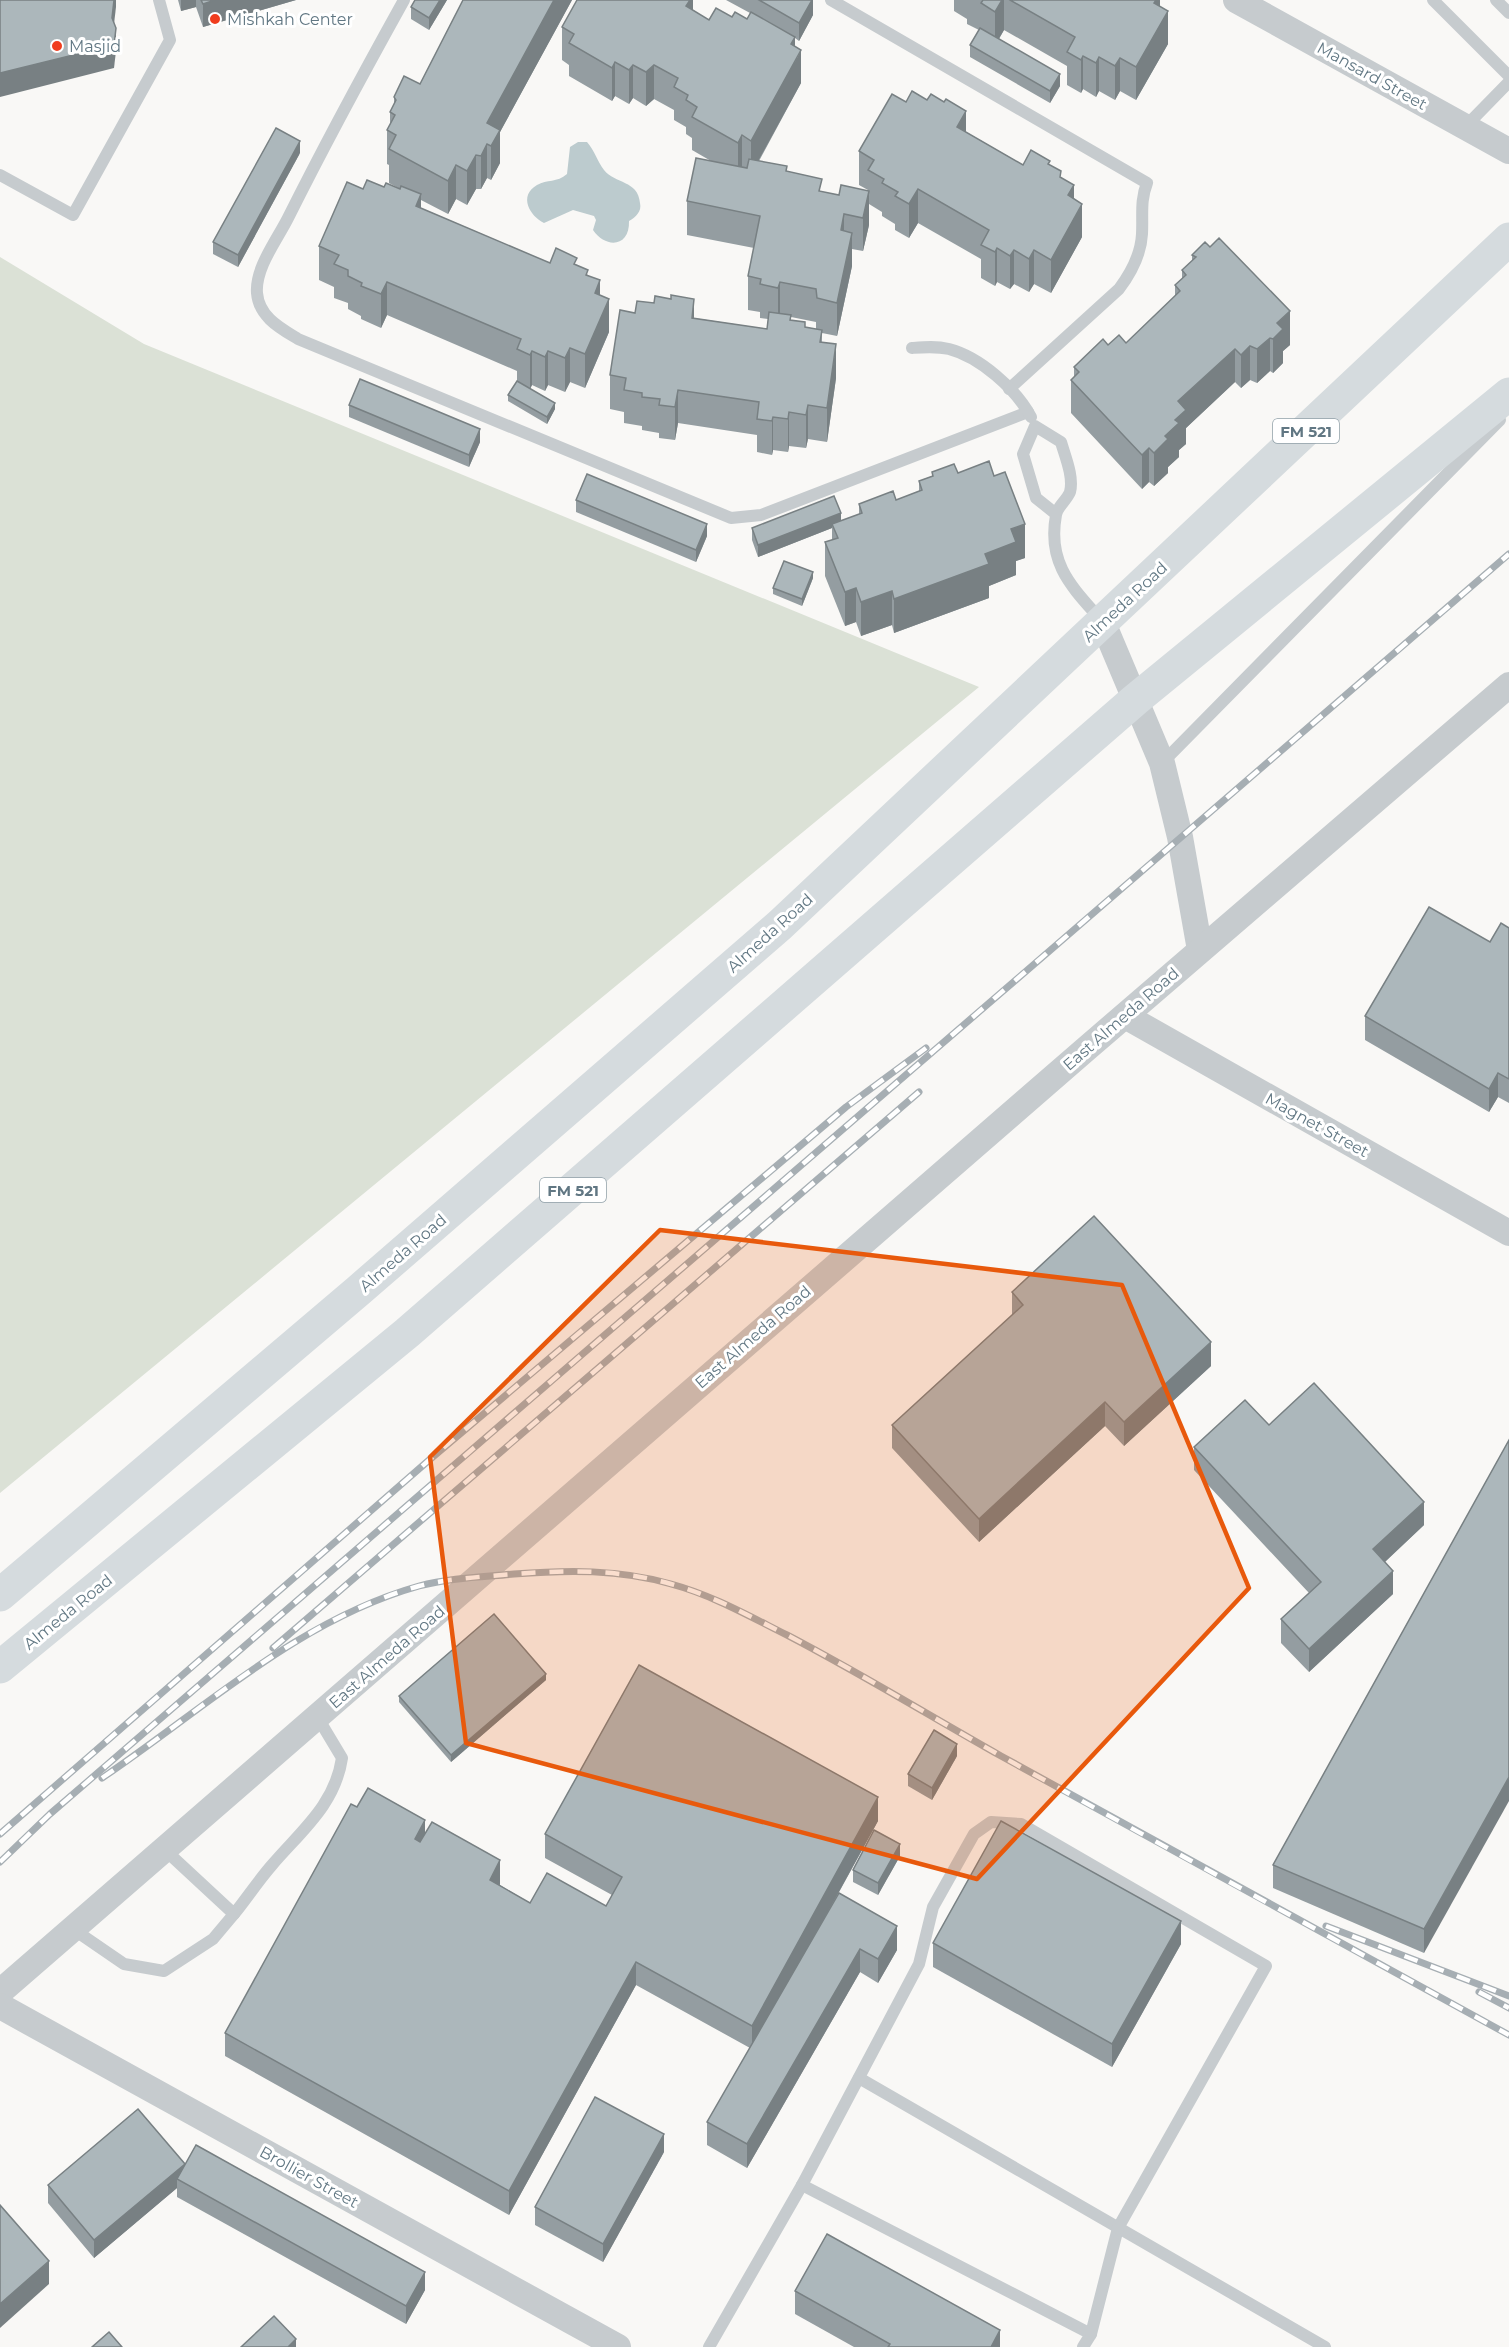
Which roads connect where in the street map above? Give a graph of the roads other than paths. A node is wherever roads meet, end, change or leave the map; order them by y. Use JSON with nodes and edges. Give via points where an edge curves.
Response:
{"nodes":[{"id":1,"x":159,"y":0,"type":"edge"},
{"id":2,"x":404,"y":0,"type":"edge"},
{"id":3,"x":831,"y":0,"type":"edge"},
{"id":4,"x":1236,"y":0,"type":"edge"},
{"id":5,"x":1433,"y":0,"type":"edge"},
{"id":6,"x":1496,"y":0,"type":"edge"},
{"id":7,"x":1509,"y":13,"type":"edge"},
{"id":8,"x":1509,"y":76,"type":"edge"},
{"id":9,"x":1509,"y":82,"type":"edge"},
{"id":10,"x":1464,"y":128,"type":"junction"},
{"id":11,"x":1509,"y":151,"type":"edge"},
{"id":12,"x":0,"y":175,"type":"edge"},
{"id":13,"x":1509,"y":239,"type":"edge"},
{"id":14,"x":912,"y":348,"type":"dead end"},
{"id":15,"x":1009,"y":389,"type":"junction"},
{"id":16,"x":1509,"y":394,"type":"edge"},
{"id":17,"x":1509,"y":411,"type":"edge"},
{"id":18,"x":1028,"y":412,"type":"junction"},
{"id":19,"x":1035,"y":426,"type":"junction"},
{"id":20,"x":1056,"y":514,"type":"junction"},
{"id":21,"x":1103,"y":623,"type":"junction"},
{"id":22,"x":1509,"y":685,"type":"edge"},
{"id":23,"x":1135,"y":700,"type":"junction"},
{"id":24,"x":1162,"y":763,"type":"junction"},
{"id":25,"x":1200,"y":950,"type":"junction"},
{"id":26,"x":1125,"y":1016,"type":"junction"},
{"id":27,"x":1509,"y":1233,"type":"edge"},
{"id":28,"x":0,"y":1595,"type":"edge"},
{"id":29,"x":0,"y":1667,"type":"edge"},
{"id":30,"x":318,"y":1718,"type":"junction"},
{"id":31,"x":165,"y":1850,"type":"junction"},
{"id":32,"x":234,"y":1914,"type":"junction"},
{"id":33,"x":74,"y":1929,"type":"junction"},
{"id":34,"x":0,"y":1992,"type":"edge"},
{"id":35,"x":0,"y":2006,"type":"edge"},
{"id":36,"x":859,"y":2078,"type":"junction"},
{"id":37,"x":802,"y":2185,"type":"junction"},
{"id":38,"x":1118,"y":2228,"type":"junction"},
{"id":39,"x":1091,"y":2334,"type":"junction"},
{"id":40,"x":618,"y":2347,"type":"edge"},
{"id":41,"x":708,"y":2347,"type":"edge"},
{"id":42,"x":1083,"y":2347,"type":"edge"},
{"id":43,"x":1325,"y":2347,"type":"edge"}],
"edges":[{"from":1,"to":12,"type":"lane","via":[[170,40],[73,215]]},
{"from":2,"to":18,"type":"lane","via":[[261,272],[257,295],[274,325],[730,518],[761,515]]},
{"from":3,"to":15,"type":"lane","via":[[1147,183],[1141,206],[1141,244],[1119,290]]},
{"from":4,"to":10,"type":"street","name":"Mansard Street"},
{"from":5,"to":8,"type":"lane"},
{"from":6,"to":7,"type":"lane"},
{"from":9,"to":10,"type":"lane"},
{"from":10,"to":11,"type":"street","name":"Mansard Street"},
{"from":13,"to":21,"type":"main road","name":"Almeda Road","number":"FM 521"},
{"from":14,"to":15,"type":"lane","via":[[931,346],[964,355]]},
{"from":15,"to":18,"type":"lane"},
{"from":16,"to":23,"type":"main road","name":"Almeda Road","number":"FM 521"},
{"from":17,"to":24,"type":"lane"},
{"from":18,"to":19,"type":"lane"},
{"from":19,"to":20,"type":"lane","via":[[1023,454],[1036,498]]},
{"from":19,"to":20,"type":"lane","via":[[1061,442],[1067,461],[1070,493]]},
{"from":20,"to":21,"type":"lane","via":[[1056,554],[1061,571]]},
{"from":21,"to":23,"type":"street"},
{"from":21,"to":28,"type":"main road","name":"Almeda Road","number":"FM 521","via":[[780,926]]},
{"from":22,"to":25,"type":"street","name":"East Almeda Road"},
{"from":23,"to":24,"type":"street"},
{"from":23,"to":29,"type":"main road","name":"Almeda Road","number":"FM 521","via":[[407,1332]]},
{"from":24,"to":25,"type":"street"},
{"from":25,"to":26,"type":"street","name":"East Almeda Road"},
{"from":26,"to":27,"type":"street","name":"Magnet Street"},
{"from":26,"to":30,"type":"street","name":"East Almeda Road"},
{"from":30,"to":31,"type":"street","name":"East Almeda Road"},
{"from":30,"to":32,"type":"lane","via":[[342,1758],[339,1780],[326,1804]]},
{"from":31,"to":32,"type":"lane"},
{"from":31,"to":33,"type":"street","name":"East Almeda Road"},
{"from":32,"to":33,"type":"lane","via":[[213,1939],[164,1971],[124,1964]]},
{"from":33,"to":34,"type":"street","name":"East Almeda Road"},
{"from":35,"to":40,"type":"street","name":"Brollier Street"},
{"from":36,"to":37,"type":"lane"},
{"from":36,"to":38,"type":"lane"},
{"from":36,"to":38,"type":"lane","via":[[919,1964],[933,1907],[974,1834],[991,1822],[1021,1824],[1266,1966]]},
{"from":37,"to":39,"type":"lane"},
{"from":37,"to":41,"type":"lane"},
{"from":38,"to":39,"type":"lane"},
{"from":38,"to":43,"type":"lane"},
{"from":39,"to":42,"type":"lane"}]}
